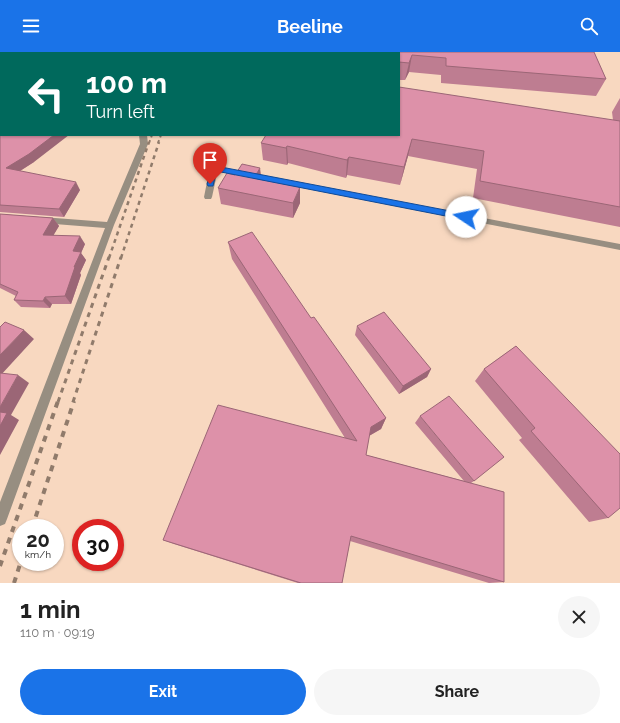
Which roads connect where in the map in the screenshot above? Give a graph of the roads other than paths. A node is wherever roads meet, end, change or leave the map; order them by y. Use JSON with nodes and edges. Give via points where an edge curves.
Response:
{"nodes":[{"id":1,"x":143,"y":136,"type":"edge"},
{"id":2,"x":208,"y":197,"type":"dead end"},
{"id":3,"x":31,"y":219,"type":"edge"},
{"id":4,"x":110,"y":225,"type":"junction"},
{"id":5,"x":620,"y":247,"type":"edge"},
{"id":6,"x":0,"y":519,"type":"edge"}],
"edges":[{"from":1,"to":4,"type":"street","via":[[144,144]]},
{"from":2,"to":5,"type":"street","via":[[213,172],[221,170]]},
{"from":3,"to":4,"type":"street"},
{"from":4,"to":6,"type":"street"}]}
